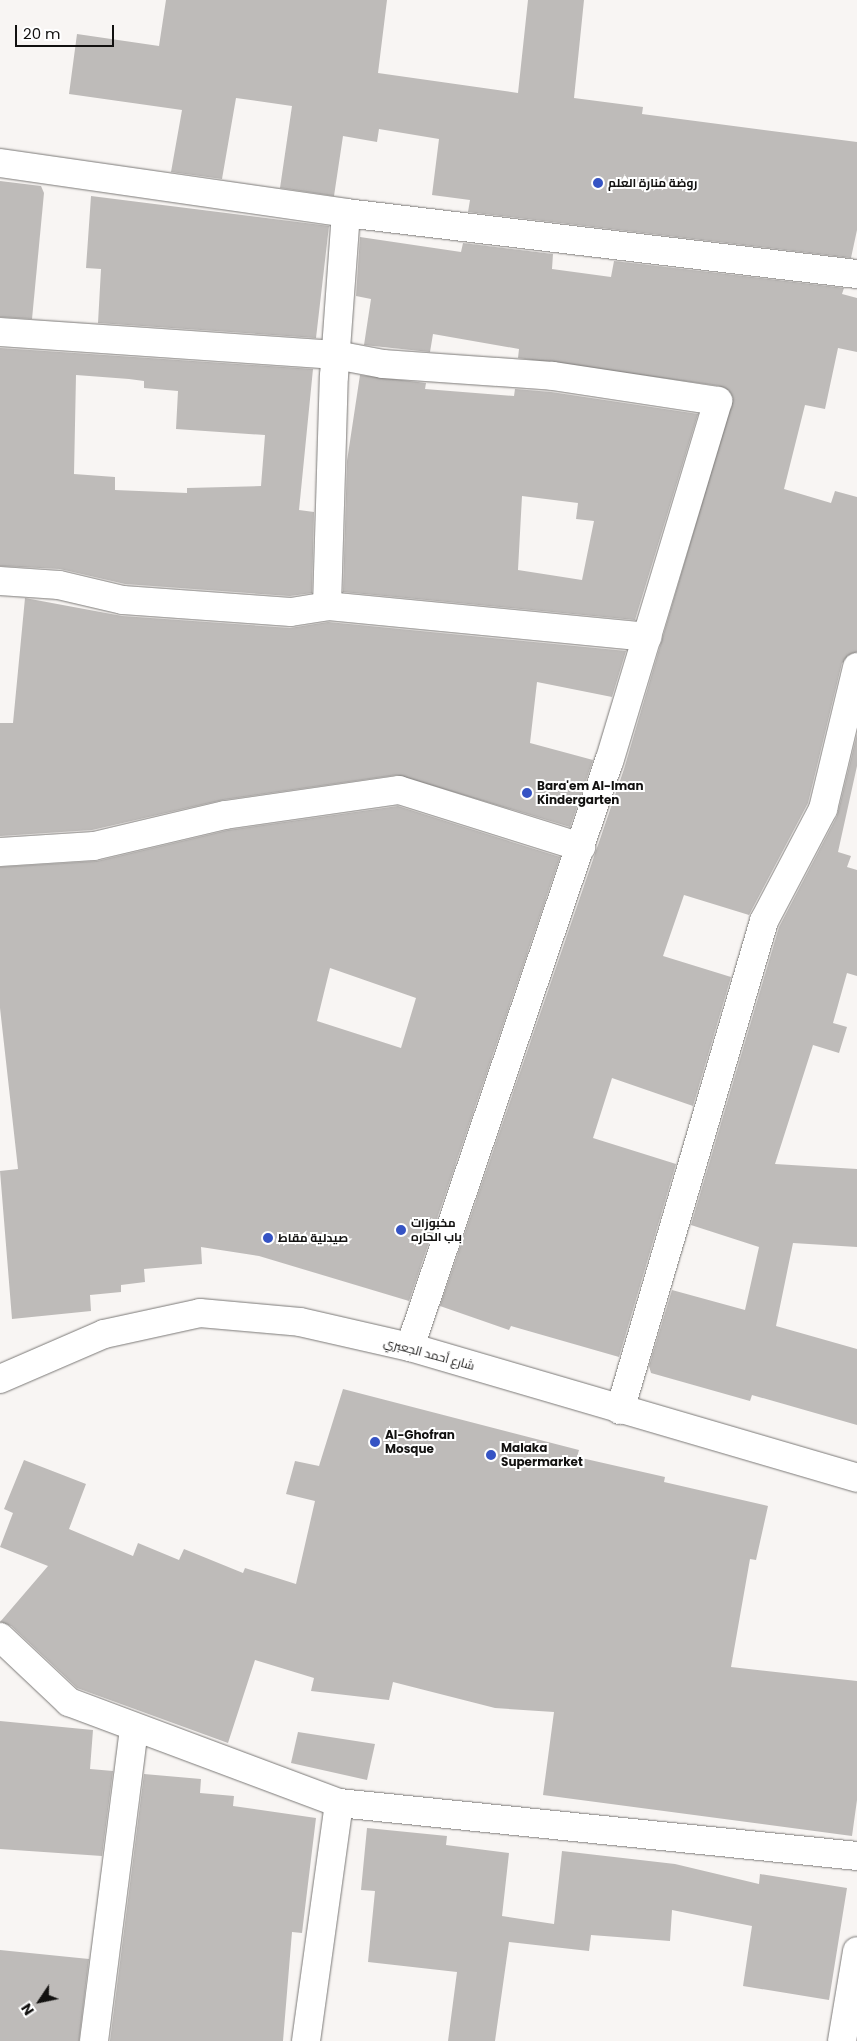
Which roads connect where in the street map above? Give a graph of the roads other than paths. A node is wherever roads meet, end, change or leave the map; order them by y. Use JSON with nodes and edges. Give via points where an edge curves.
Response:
{"nodes":[{"id":1,"x":0,"y":163,"type":"edge"},
{"id":2,"x":346,"y":213,"type":"junction"},
{"id":3,"x":857,"y":274,"type":"edge"},
{"id":4,"x":0,"y":332,"type":"edge"},
{"id":5,"x":336,"y":355,"type":"junction"},
{"id":6,"x":0,"y":581,"type":"edge"},
{"id":7,"x":327,"y":606,"type":"junction"},
{"id":8,"x":648,"y":637,"type":"junction"},
{"id":9,"x":857,"y":667,"type":"edge"},
{"id":10,"x":581,"y":847,"type":"junction"},
{"id":11,"x":0,"y":852,"type":"edge"},
{"id":12,"x":410,"y":1347,"type":"junction"},
{"id":13,"x":1,"y":1370,"type":"edge"},
{"id":14,"x":620,"y":1410,"type":"junction"},
{"id":15,"x":857,"y":1478,"type":"edge"},
{"id":16,"x":0,"y":1637,"type":"edge"},
{"id":17,"x":134,"y":1730,"type":"junction"},
{"id":18,"x":339,"y":1802,"type":"junction"},
{"id":19,"x":857,"y":1856,"type":"edge"},
{"id":20,"x":857,"y":1951,"type":"edge"},
{"id":21,"x":94,"y":2041,"type":"edge"},
{"id":22,"x":306,"y":2041,"type":"edge"},
{"id":23,"x":842,"y":2041,"type":"edge"}],
"edges":[{"from":1,"to":2,"type":"street"},
{"from":2,"to":3,"type":"street"},
{"from":2,"to":5,"type":"street"},
{"from":4,"to":5,"type":"street"},
{"from":5,"to":7,"type":"street"},
{"from":5,"to":8,"type":"street","via":[[383,364],[553,376],[718,401]]},
{"from":6,"to":7,"type":"street","via":[[60,585],[123,600],[291,612]]},
{"from":7,"to":8,"type":"street"},
{"from":8,"to":10,"type":"street"},
{"from":9,"to":14,"type":"street","via":[[823,809],[764,921]]},
{"from":10,"to":11,"type":"street","via":[[399,790],[225,815],[94,846]]},
{"from":10,"to":12,"type":"street"},
{"from":12,"to":13,"type":"street","name":"شارع أحمد الجعبري","via":[[300,1322],[200,1313],[104,1334]]},
{"from":12,"to":14,"type":"street","name":"شارع أحمد الجعبري"},
{"from":14,"to":15,"type":"street","name":"شارع أحمد الجعبري"},
{"from":16,"to":17,"type":"street","via":[[69,1702]]},
{"from":17,"to":18,"type":"street"},
{"from":17,"to":21,"type":"street"},
{"from":18,"to":19,"type":"street"},
{"from":18,"to":22,"type":"street"},
{"from":20,"to":23,"type":"street"}]}
